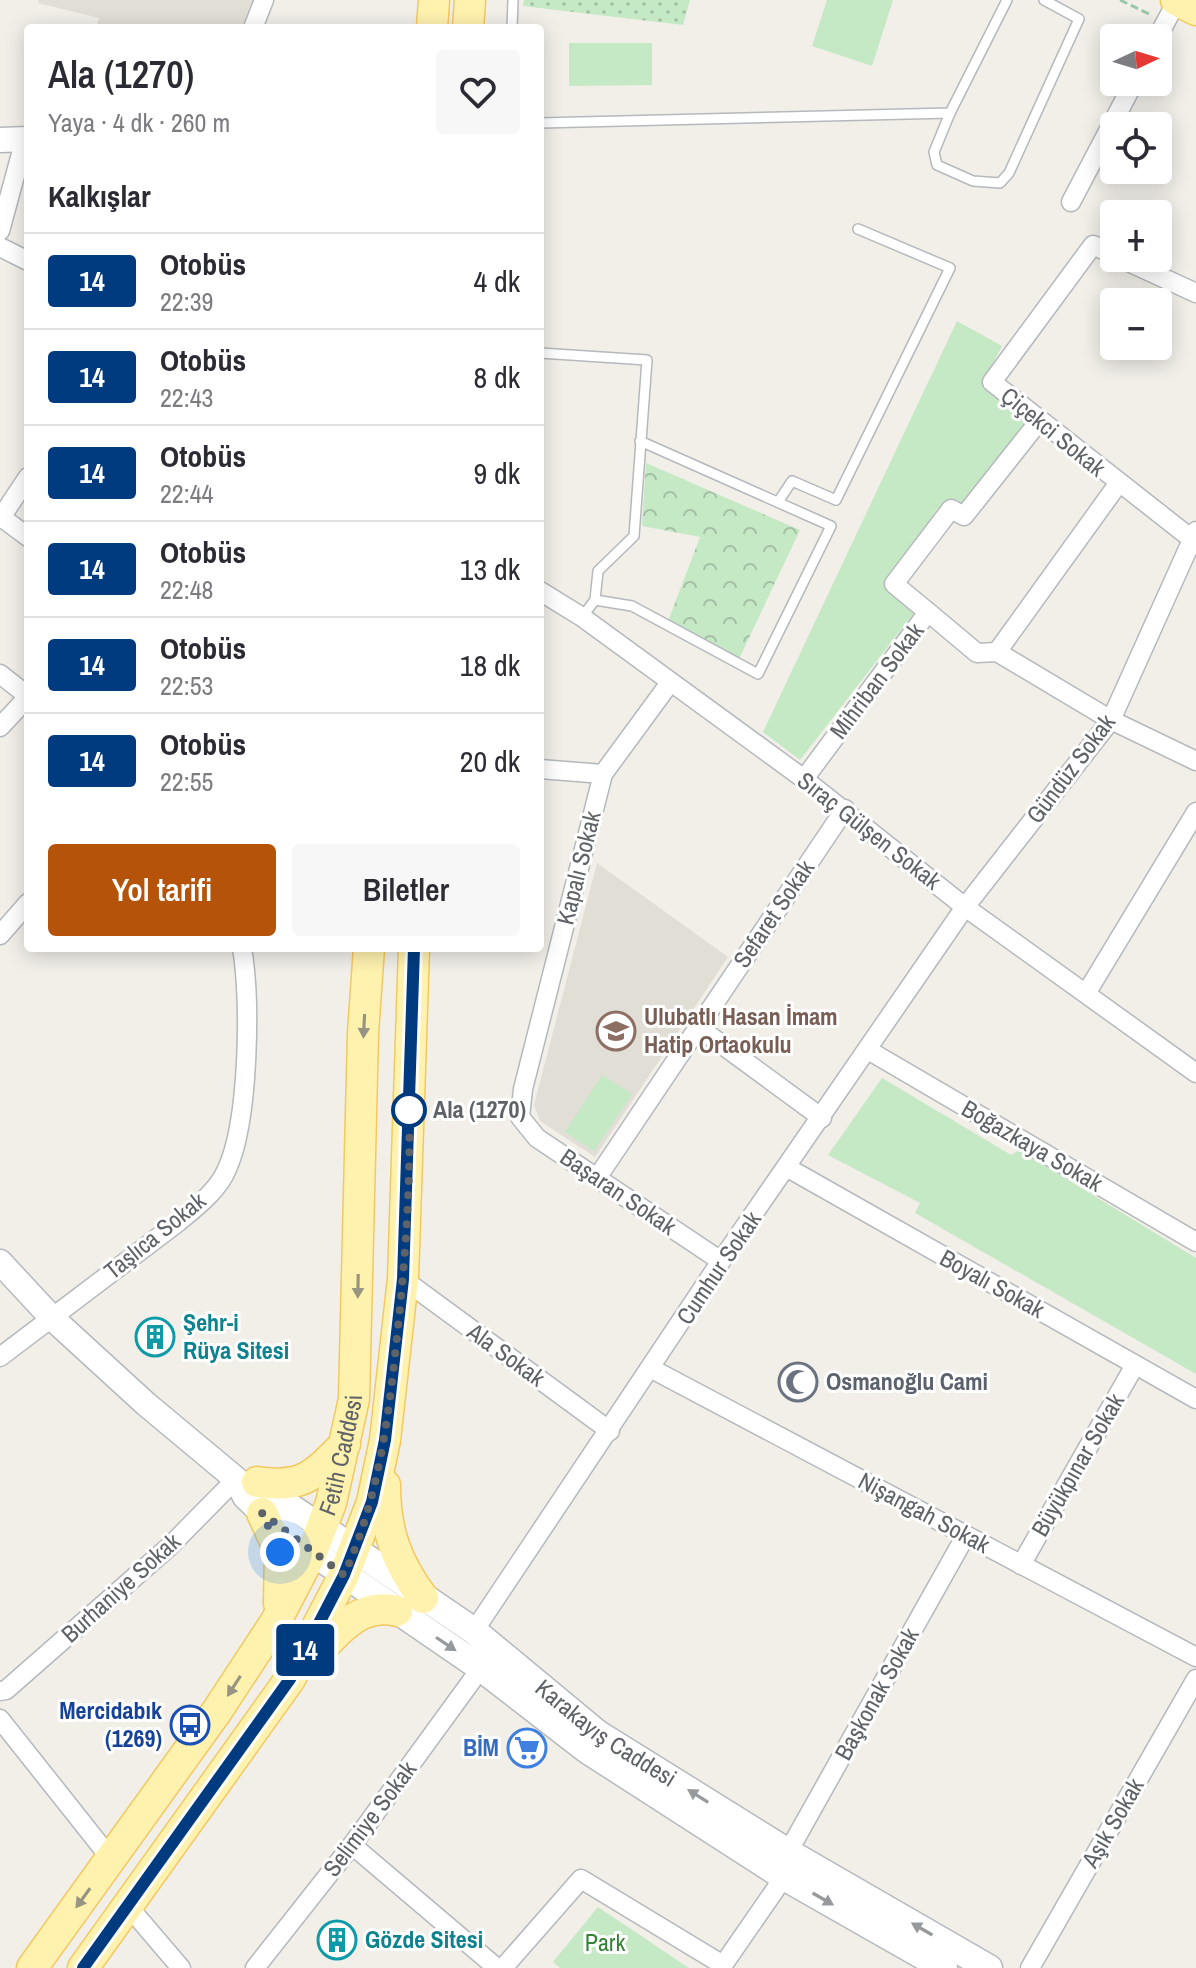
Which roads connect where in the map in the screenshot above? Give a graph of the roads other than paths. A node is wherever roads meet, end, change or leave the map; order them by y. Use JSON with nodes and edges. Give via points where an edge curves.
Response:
{"nodes":[{"id":1,"x":264,"y":0,"type":"edge"},
{"id":2,"x":434,"y":0,"type":"edge"},
{"id":3,"x":470,"y":0,"type":"edge"},
{"id":4,"x":513,"y":0,"type":"edge"},
{"id":5,"x":1007,"y":0,"type":"edge"},
{"id":6,"x":1044,"y":0,"type":"edge"},
{"id":7,"x":1176,"y":0,"type":"edge"},
{"id":8,"x":1196,"y":10,"type":"edge"},
{"id":9,"x":255,"y":24,"type":"edge"},
{"id":10,"x":432,"y":24,"type":"edge"},
{"id":11,"x":468,"y":24,"type":"edge"},
{"id":12,"x":512,"y":24,"type":"edge"},
{"id":13,"x":1164,"y":24,"type":"edge"},
{"id":14,"x":1127,"y":96,"type":"edge"},
{"id":15,"x":950,"y":113,"type":"junction"},
{"id":16,"x":544,"y":123,"type":"edge"},
{"id":17,"x":24,"y":139,"type":"edge"},
{"id":18,"x":0,"y":140,"type":"edge"},
{"id":19,"x":24,"y":149,"type":"edge"},
{"id":20,"x":1071,"y":202,"type":"dead end"},
{"id":21,"x":858,"y":229,"type":"dead end"},
{"id":22,"x":0,"y":231,"type":"edge"},
{"id":23,"x":0,"y":247,"type":"edge"},
{"id":24,"x":1100,"y":248,"type":"edge"},
{"id":25,"x":24,"y":259,"type":"edge"},
{"id":26,"x":1150,"y":272,"type":"edge"},
{"id":27,"x":1196,"y":293,"type":"edge"},
{"id":28,"x":544,"y":353,"type":"edge"},
{"id":29,"x":1040,"y":420,"type":"junction"},
{"id":30,"x":640,"y":441,"type":"junction"},
{"id":31,"x":24,"y":483,"type":"edge"},
{"id":32,"x":1118,"y":484,"type":"junction"},
{"id":33,"x":778,"y":502,"type":"junction"},
{"id":34,"x":1,"y":518,"type":"edge"},
{"id":35,"x":24,"y":534,"type":"edge"},
{"id":36,"x":1194,"y":536,"type":"edge"},
{"id":37,"x":544,"y":593,"type":"edge"},
{"id":38,"x":595,"y":600,"type":"junction"},
{"id":39,"x":928,"y":612,"type":"junction"},
{"id":40,"x":582,"y":617,"type":"junction"},
{"id":41,"x":997,"y":652,"type":"junction"},
{"id":42,"x":0,"y":674,"type":"edge"},
{"id":43,"x":669,"y":684,"type":"junction"},
{"id":44,"x":24,"y":694,"type":"edge"},
{"id":45,"x":24,"y":701,"type":"edge"},
{"id":46,"x":1111,"y":720,"type":"junction"},
{"id":47,"x":0,"y":727,"type":"edge"},
{"id":48,"x":1196,"y":761,"type":"edge"},
{"id":49,"x":544,"y":769,"type":"edge"},
{"id":50,"x":603,"y":774,"type":"junction"},
{"id":51,"x":804,"y":779,"type":"junction"},
{"id":52,"x":845,"y":809,"type":"junction"},
{"id":53,"x":1196,"y":812,"type":"edge"},
{"id":54,"x":965,"y":907,"type":"junction"},
{"id":55,"x":24,"y":908,"type":"edge"},
{"id":56,"x":0,"y":935,"type":"edge"},
{"id":57,"x":242,"y":952,"type":"edge"},
{"id":58,"x":369,"y":952,"type":"edge"},
{"id":59,"x":414,"y":952,"type":"edge"},
{"id":60,"x":1087,"y":992,"type":"junction"},
{"id":61,"x":698,"y":1027,"type":"junction"},
{"id":62,"x":868,"y":1050,"type":"junction"},
{"id":63,"x":1196,"y":1073,"type":"edge"},
{"id":64,"x":520,"y":1117,"type":"joint"},
{"id":65,"x":822,"y":1118,"type":"junction"},
{"id":66,"x":788,"y":1168,"type":"junction"},
{"id":67,"x":597,"y":1178,"type":"junction"},
{"id":68,"x":1196,"y":1242,"type":"edge"},
{"id":69,"x":721,"y":1261,"type":"junction"},
{"id":70,"x":0,"y":1262,"type":"edge"},
{"id":71,"x":403,"y":1279,"type":"junction"},
{"id":72,"x":52,"y":1318,"type":"junction"},
{"id":73,"x":0,"y":1357,"type":"edge"},
{"id":74,"x":1135,"y":1365,"type":"junction"},
{"id":75,"x":652,"y":1369,"type":"junction"},
{"id":76,"x":1196,"y":1399,"type":"edge"},
{"id":77,"x":610,"y":1431,"type":"junction"},
{"id":78,"x":385,"y":1440,"type":"junction"},
{"id":79,"x":347,"y":1443,"type":"junction"},
{"id":80,"x":246,"y":1481,"type":"junction"},
{"id":81,"x":262,"y":1513,"type":"junction"},
{"id":82,"x":966,"y":1535,"type":"junction"},
{"id":83,"x":318,"y":1540,"type":"junction"},
{"id":84,"x":349,"y":1563,"type":"junction"},
{"id":85,"x":1021,"y":1565,"type":"junction"},
{"id":86,"x":410,"y":1604,"type":"junction"},
{"id":87,"x":276,"y":1621,"type":"junction"},
{"id":88,"x":474,"y":1631,"type":"junction"},
{"id":89,"x":1196,"y":1657,"type":"edge"},
{"id":90,"x":481,"y":1668,"type":"junction"},
{"id":91,"x":290,"y":1679,"type":"junction"},
{"id":92,"x":1196,"y":1679,"type":"edge"},
{"id":93,"x":0,"y":1691,"type":"edge"},
{"id":94,"x":0,"y":1719,"type":"edge"},
{"id":95,"x":352,"y":1845,"type":"junction"},
{"id":96,"x":111,"y":1859,"type":"junction"},
{"id":97,"x":786,"y":1865,"type":"junction"},
{"id":98,"x":128,"y":1906,"type":"junction"},
{"id":99,"x":722,"y":1966,"type":"edge"},
{"id":100,"x":32,"y":1968,"type":"edge"},
{"id":101,"x":83,"y":1968,"type":"edge"},
{"id":102,"x":181,"y":1968,"type":"edge"},
{"id":103,"x":255,"y":1968,"type":"edge"},
{"id":104,"x":500,"y":1968,"type":"edge"},
{"id":105,"x":944,"y":1968,"type":"edge"},
{"id":106,"x":989,"y":1968,"type":"edge"},
{"id":107,"x":1030,"y":1968,"type":"edge"}],
"edges":[{"from":1,"to":9,"type":"street"},
{"from":2,"to":10,"type":"main road"},
{"from":3,"to":11,"type":"main road"},
{"from":4,"to":12,"type":"lane"},
{"from":5,"to":15,"type":"lane"},
{"from":6,"to":15,"type":"lane","via":[[1079,19],[1000,183],[973,181],[937,165],[934,152]]},
{"from":7,"to":8,"type":"main road"},
{"from":7,"to":13,"type":"street"},
{"from":14,"to":20,"type":"street"},
{"from":15,"to":16,"type":"lane"},
{"from":17,"to":18,"type":"street"},
{"from":19,"to":22,"type":"street"},
{"from":21,"to":33,"type":"lane","via":[[950,268],[836,500],[792,481]]},
{"from":23,"to":25,"type":"street"},
{"from":24,"to":29,"type":"street","name":"Çiçekci Sokak","via":[[1093,245],[992,382]]},
{"from":26,"to":27,"type":"street"},
{"from":28,"to":30,"type":"lane","via":[[647,360]]},
{"from":29,"to":32,"type":"street","name":"Çiçekci Sokak"},
{"from":29,"to":39,"type":"street","name":"Mihriban Sokak","via":[[964,516],[951,509],[894,584]]},
{"from":30,"to":33,"type":"lane"},
{"from":30,"to":38,"type":"lane","via":[[634,536],[598,571]]},
{"from":31,"to":34,"type":"street"},
{"from":32,"to":36,"type":"street","name":"Çiçekci Sokak"},
{"from":32,"to":41,"type":"street"},
{"from":33,"to":38,"type":"lane","via":[[831,526],[758,674],[632,606]]},
{"from":34,"to":35,"type":"street"},
{"from":36,"to":46,"type":"street","name":"Gündüz Sokak"},
{"from":37,"to":40,"type":"street","name":"Sıraç Gülşen Sokak"},
{"from":38,"to":40,"type":"lane"},
{"from":39,"to":41,"type":"street","via":[[977,653]]},
{"from":39,"to":51,"type":"street","name":"Mihriban Sokak"},
{"from":40,"to":43,"type":"street","name":"Sıraç Gülşen Sokak"},
{"from":41,"to":46,"type":"street"},
{"from":42,"to":44,"type":"street"},
{"from":43,"to":50,"type":"street","name":"Kapalı Sokak"},
{"from":43,"to":51,"type":"street","name":"Sıraç Gülşen Sokak"},
{"from":45,"to":47,"type":"street"},
{"from":46,"to":48,"type":"street"},
{"from":46,"to":54,"type":"street","name":"Gündüz Sokak"},
{"from":49,"to":50,"type":"street"},
{"from":50,"to":64,"type":"street","name":"Kapalı Sokak"},
{"from":51,"to":52,"type":"street","name":"Sıraç Gülşen Sokak"},
{"from":52,"to":54,"type":"street","name":"Sıraç Gülşen Sokak"},
{"from":52,"to":61,"type":"street","name":"Sefaret Sokak"},
{"from":53,"to":60,"type":"street"},
{"from":54,"to":60,"type":"street","name":"Sıraç Gülşen Sokak"},
{"from":54,"to":62,"type":"street","name":"Cumhur Sokak"},
{"from":55,"to":56,"type":"street"},
{"from":57,"to":72,"type":"street","name":"Taşlıca Sokak","via":[[248,1032],[235,1147],[226,1172],[177,1223]]},
{"from":58,"to":79,"type":"main road","name":"Fetih Caddesi","one_way":true,"via":[[354,1399]]},
{"from":59,"to":71,"type":"main road","name":"Fetih Caddesi"},
{"from":60,"to":63,"type":"street","name":"Sıraç Gülşen Sokak"},
{"from":61,"to":65,"type":"street"},
{"from":61,"to":67,"type":"street","name":"Sefaret Sokak"},
{"from":62,"to":65,"type":"street","name":"Cumhur Sokak"},
{"from":62,"to":68,"type":"street","name":"Boğazkaya Sokak"},
{"from":64,"to":67,"type":"street","name":"Başaran Sokak","via":[[537,1138]]},
{"from":65,"to":66,"type":"street","name":"Cumhur Sokak"},
{"from":66,"to":69,"type":"street","name":"Cumhur Sokak"},
{"from":66,"to":74,"type":"street","name":"Boyalı Sokak"},
{"from":67,"to":69,"type":"street","name":"Başaran Sokak"},
{"from":69,"to":75,"type":"street","name":"Cumhur Sokak"},
{"from":70,"to":72,"type":"street","name":"Karakayış Caddesi"},
{"from":71,"to":77,"type":"street","name":"Ala Sokak"},
{"from":71,"to":78,"type":"main road","name":"Fetih Caddesi"},
{"from":72,"to":73,"type":"street","name":"Taşlıca Sokak"},
{"from":72,"to":80,"type":"street","name":"Karakayış Caddesi","via":[[146,1404]]},
{"from":74,"to":76,"type":"street","name":"Boyalı Sokak"},
{"from":74,"to":85,"type":"street","name":"Büyükpınar Sokak"},
{"from":75,"to":77,"type":"street","name":"Cumhur Sokak"},
{"from":75,"to":82,"type":"street","name":"Nişangah Sokak"},
{"from":77,"to":88,"type":"street","name":"Cumhur Sokak"},
{"from":78,"to":84,"type":"main road","name":"Fetih Caddesi","via":[[372,1502]]},
{"from":78,"to":86,"type":"main road","via":[[388,1532]]},
{"from":79,"to":80,"type":"main road","via":[[299,1482]]},
{"from":79,"to":83,"type":"main road","name":"Fetih Caddesi"},
{"from":80,"to":81,"type":"street","name":"Karakayış Caddesi","via":[[245,1497]]},
{"from":80,"to":83,"type":"street","name":"Karakayış Caddesi"},
{"from":80,"to":93,"type":"street","name":"Burhaniye Sokak"},
{"from":81,"to":83,"type":"street","name":"Karakayış Caddesi"},
{"from":81,"to":87,"type":"main road","via":[[280,1552]]},
{"from":82,"to":85,"type":"street","name":"Nişangah Sokak"},
{"from":82,"to":97,"type":"street","name":"Başkonak Sokak"},
{"from":83,"to":84,"type":"main road","name":"Karakayış Caddesi"},
{"from":83,"to":87,"type":"main road","name":"Fetih Caddesi"},
{"from":84,"to":86,"type":"main road","name":"Karakayış Caddesi"},
{"from":84,"to":91,"type":"main road","name":"Fetih Caddesi"},
{"from":85,"to":89,"type":"street","name":"Nişangah Sokak"},
{"from":86,"to":88,"type":"main road","name":"Karakayış Caddesi"},
{"from":86,"to":90,"type":"main road","name":"Karakayış Caddesi","one_way":true},
{"from":86,"to":91,"type":"main road","via":[[359,1614]]},
{"from":87,"to":96,"type":"main road","name":"Fetih Caddesi","one_way":true},
{"from":97,"to":88,"type":"main road","name":"Karakayış Caddesi","one_way":true,"via":[[574,1717]]},
{"from":90,"to":95,"type":"street","name":"Selimiye Sokak"},
{"from":90,"to":97,"type":"main road","name":"Karakayış Caddesi","via":[[587,1750]]},
{"from":91,"to":98,"type":"main road","name":"Fetih Caddesi"},
{"from":92,"to":107,"type":"street","name":"Aşık Sokak"},
{"from":94,"to":96,"type":"street"},
{"from":95,"to":103,"type":"street","name":"Selimiye Sokak"},
{"from":95,"to":104,"type":"street"},
{"from":96,"to":100,"type":"main road","name":"Fetih Caddesi","one_way":true},
{"from":97,"to":99,"type":"street","name":"Başkonak Sokak"},
{"from":97,"to":105,"type":"main road","name":"Karakayış Caddesi","one_way":true},
{"from":106,"to":97,"type":"main road","name":"Karakayış Caddesi","one_way":true},
{"from":98,"to":101,"type":"main road","name":"Fetih Caddesi"},
{"from":98,"to":102,"type":"street"},
{"from":99,"to":104,"type":"street","via":[[581,1879]]}]}
